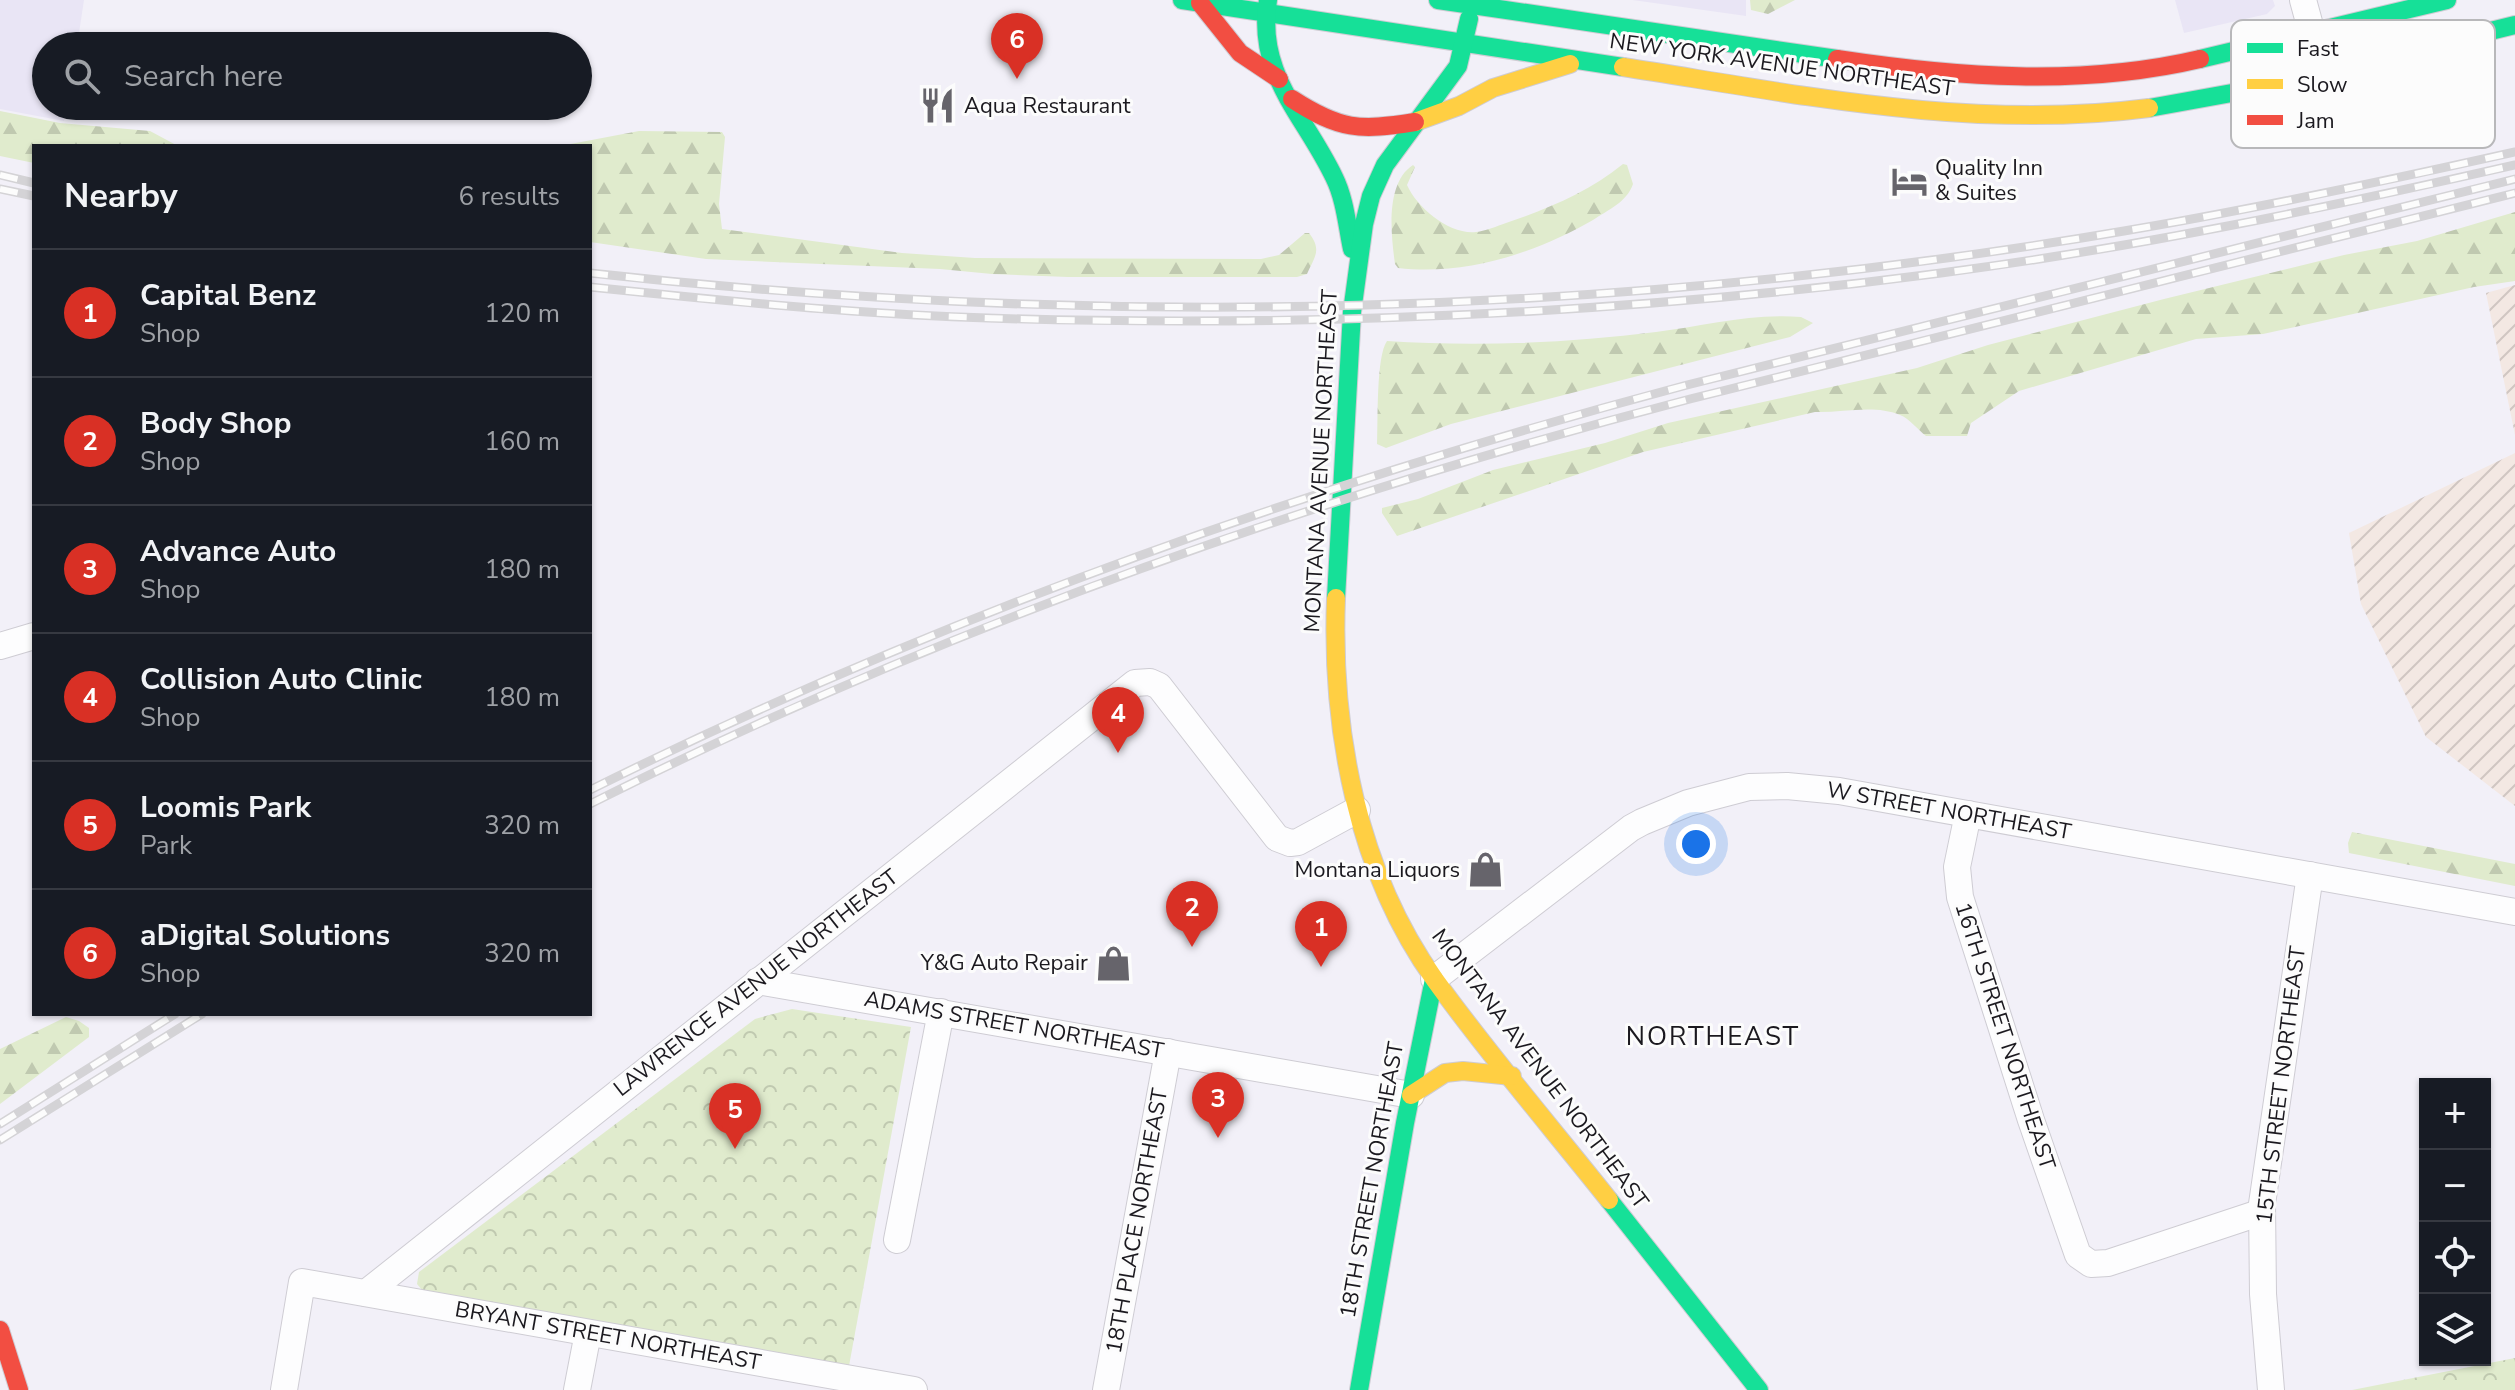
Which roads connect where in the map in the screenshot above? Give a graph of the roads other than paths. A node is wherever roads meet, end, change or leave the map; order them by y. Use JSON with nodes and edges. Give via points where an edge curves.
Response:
{"nodes":[{"id":1,"x":1438,"y":0,"type":"edge"},
{"id":2,"x":2303,"y":0,"type":"edge"},
{"id":3,"x":2447,"y":0,"type":"edge"},
{"id":4,"x":1191,"y":1,"type":"edge"},
{"id":5,"x":1471,"y":2,"type":"edge"},
{"id":6,"x":1267,"y":6,"type":"edge"},
{"id":7,"x":2308,"y":20,"type":"edge"},
{"id":8,"x":2368,"y":20,"type":"edge"},
{"id":9,"x":2515,"y":25,"type":"edge"},
{"id":10,"x":2495,"y":30,"type":"edge"},
{"id":11,"x":1465,"y":43,"type":"junction"},
{"id":12,"x":2231,"y":52,"type":"edge"},
{"id":13,"x":1582,"y":60,"type":"junction"},
{"id":14,"x":1283,"y":88,"type":"junction"},
{"id":15,"x":2231,"y":91,"type":"edge"},
{"id":16,"x":1415,"y":122,"type":"junction"},
{"id":17,"x":1355,"y":267,"type":"junction"},
{"id":18,"x":32,"y":637,"type":"edge"},
{"id":19,"x":0,"y":646,"type":"edge"},
{"id":20,"x":1357,"y":810,"type":"junction"},
{"id":21,"x":1968,"y":814,"type":"junction"},
{"id":22,"x":2310,"y":875,"type":"junction"},
{"id":23,"x":2515,"y":912,"type":"edge"},
{"id":24,"x":1434,"y":979,"type":"junction"},
{"id":25,"x":758,"y":981,"type":"junction"},
{"id":26,"x":941,"y":1012,"type":"junction"},
{"id":27,"x":1168,"y":1052,"type":"junction"},
{"id":28,"x":1512,"y":1076,"type":"junction"},
{"id":29,"x":1411,"y":1095,"type":"junction"},
{"id":30,"x":2262,"y":1212,"type":"junction"},
{"id":31,"x":897,"y":1240,"type":"dead end"},
{"id":32,"x":366,"y":1293,"type":"junction"},
{"id":33,"x":0,"y":1330,"type":"edge"},
{"id":34,"x":588,"y":1333,"type":"junction"},
{"id":35,"x":8,"y":1387,"type":"edge"},
{"id":36,"x":284,"y":1390,"type":"edge"},
{"id":37,"x":577,"y":1390,"type":"edge"},
{"id":38,"x":914,"y":1390,"type":"edge"},
{"id":39,"x":1106,"y":1390,"type":"edge"},
{"id":40,"x":1359,"y":1390,"type":"edge"},
{"id":41,"x":1759,"y":1390,"type":"edge"},
{"id":42,"x":2271,"y":1390,"type":"edge"}],
"edges":[{"from":1,"to":5,"type":"main road","name":"NEW YORK AVENUE NORTHEAST"},
{"from":2,"to":7,"type":"street"},
{"from":3,"to":8,"type":"main road","name":"NEW YORK AVENUE NORTHEAST"},
{"from":4,"to":6,"type":"main road","name":"NEW YORK AVENUE NORTHEAST"},
{"from":4,"to":14,"type":"main road","via":[[1240,53]]},
{"from":5,"to":11,"type":"main road","name":"MONTANA AVENUE NORTHEAST"},
{"from":5,"to":12,"type":"main road","name":"NEW YORK AVENUE NORTHEAST","via":[[1901,69],[2005,77],[2162,67]]},
{"from":6,"to":11,"type":"main road","name":"NEW YORK AVENUE NORTHEAST"},
{"from":6,"to":14,"type":"main road","via":[[1266,45]]},
{"from":9,"to":10,"type":"main road","name":"NEW YORK AVENUE NORTHEAST"},
{"from":11,"to":13,"type":"main road","name":"NEW YORK AVENUE NORTHEAST"},
{"from":11,"to":16,"type":"main road","name":"MONTANA AVENUE NORTHEAST","via":[[1450,81]]},
{"from":13,"to":15,"type":"main road","name":"NEW YORK AVENUE NORTHEAST","via":[[1869,105],[2016,117],[2166,106]]},
{"from":13,"to":16,"type":"main road","via":[[1502,85]]},
{"from":14,"to":16,"type":"main road","via":[[1325,120],[1348,128]]},
{"from":14,"to":17,"type":"main road","name":"MONTANA AVENUE NORTHEAST","via":[[1336,180]]},
{"from":16,"to":17,"type":"main road","name":"MONTANA AVENUE NORTHEAST","via":[[1376,183]]},
{"from":17,"to":20,"type":"main road","name":"MONTANA AVENUE NORTHEAST","via":[[1336,663],[1341,728]]},
{"from":18,"to":19,"type":"street"},
{"from":20,"to":24,"type":"main road","name":"MONTANA AVENUE NORTHEAST","via":[[1393,907]]},
{"from":20,"to":25,"type":"street","name":"LAWRENCE AVENUE NORTHEAST","via":[[1298,842],[1277,838],[1165,693],[1150,682],[1135,683]]},
{"from":21,"to":22,"type":"street","name":"W STREET NORTHEAST"},
{"from":21,"to":24,"type":"street","name":"W STREET NORTHEAST","via":[[1800,787],[1749,787],[1700,799],[1631,828]]},
{"from":21,"to":30,"type":"street","name":"16TH STREET NORTHEAST","via":[[1957,867],[1960,897],[2078,1255],[2100,1265]]},
{"from":22,"to":23,"type":"street","name":"W STREET NORTHEAST"},
{"from":22,"to":30,"type":"street","name":"15TH STREET NORTHEAST"},
{"from":24,"to":28,"type":"main road","name":"MONTANA AVENUE NORTHEAST"},
{"from":24,"to":29,"type":"main road","name":"18TH STREET NORTHEAST"},
{"from":25,"to":26,"type":"street","name":"ADAMS STREET NORTHEAST"},
{"from":25,"to":32,"type":"street","name":"LAWRENCE AVENUE NORTHEAST"},
{"from":26,"to":27,"type":"street","name":"ADAMS STREET NORTHEAST"},
{"from":26,"to":31,"type":"street"},
{"from":27,"to":29,"type":"street","name":"ADAMS STREET NORTHEAST"},
{"from":27,"to":39,"type":"street","name":"18TH PLACE NORTHEAST"},
{"from":28,"to":29,"type":"main road","via":[[1445,1073]]},
{"from":28,"to":41,"type":"main road","name":"MONTANA AVENUE NORTHEAST"},
{"from":29,"to":40,"type":"main road","name":"18TH STREET NORTHEAST"},
{"from":30,"to":42,"type":"street","name":"15TH STREET NORTHEAST"},
{"from":32,"to":34,"type":"street","name":"BRYANT STREET NORTHEAST"},
{"from":32,"to":36,"type":"street","name":"BRYANT STREET NORTHEAST","via":[[302,1282]]},
{"from":33,"to":35,"type":"main road"},
{"from":34,"to":37,"type":"street"},
{"from":34,"to":38,"type":"street","name":"BRYANT STREET NORTHEAST"}]}
